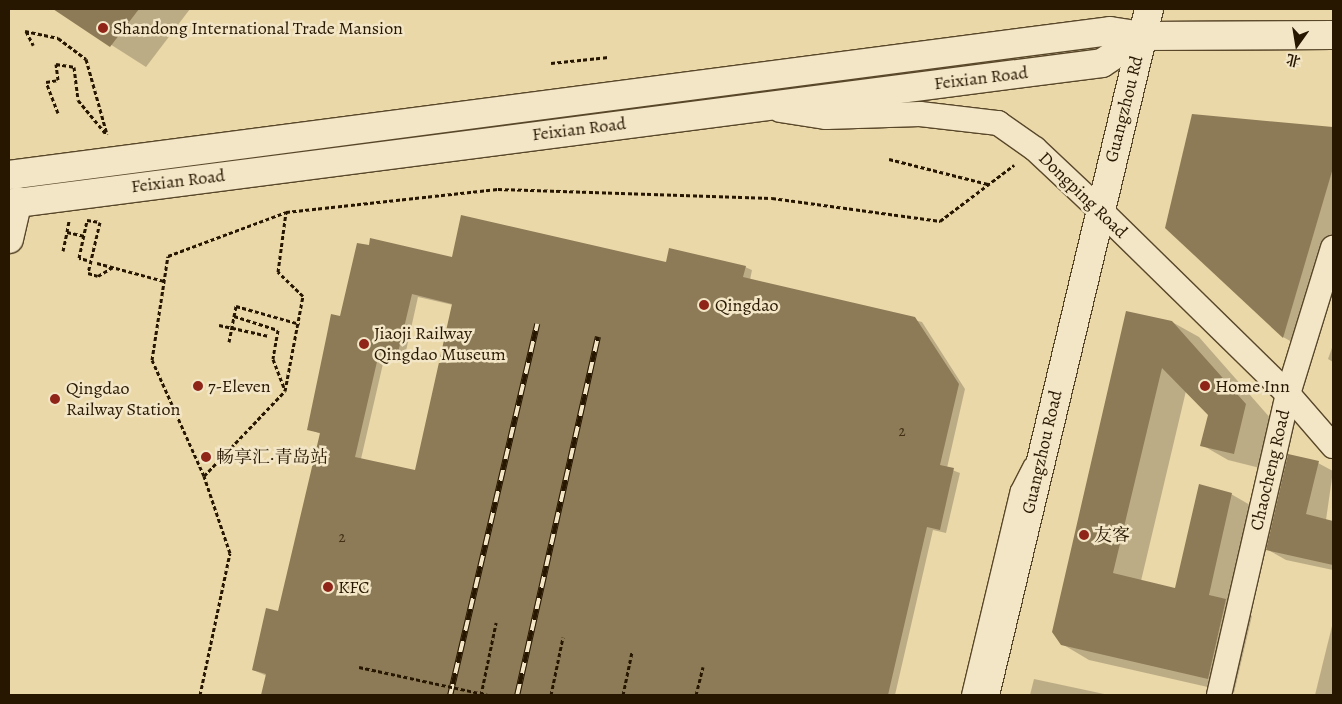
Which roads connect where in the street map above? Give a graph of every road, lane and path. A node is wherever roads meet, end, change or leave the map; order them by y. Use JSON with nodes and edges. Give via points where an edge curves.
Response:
{"nodes":[{"id":1,"x":1149,"y":9,"type":"edge"},
{"id":2,"x":1333,"y":35,"type":"edge"},
{"id":3,"x":1143,"y":36,"type":"junction"},
{"id":4,"x":33,"y":45,"type":"dead end"},
{"id":5,"x":609,"y":57,"type":"dead end"},
{"id":6,"x":551,"y":63,"type":"dead end"},
{"id":7,"x":756,"y":106,"type":"junction"},
{"id":8,"x":58,"y":113,"type":"dead end"},
{"id":9,"x":889,"y":159,"type":"dead end"},
{"id":10,"x":1014,"y":165,"type":"dead end"},
{"id":11,"x":9,"y":174,"type":"edge"},
{"id":12,"x":989,"y":184,"type":"junction"},
{"id":13,"x":12,"y":200,"type":"edge"},
{"id":14,"x":1099,"y":209,"type":"junction"},
{"id":15,"x":286,"y":212,"type":"junction"},
{"id":16,"x":69,"y":221,"type":"dead end"},
{"id":17,"x":67,"y":232,"type":"junction"},
{"id":18,"x":84,"y":236,"type":"junction"},
{"id":19,"x":9,"y":239,"type":"edge"},
{"id":20,"x":1333,"y":248,"type":"edge"},
{"id":21,"x":63,"y":251,"type":"dead end"},
{"id":22,"x":87,"y":260,"type":"dead end"},
{"id":23,"x":97,"y":263,"type":"dead end"},
{"id":24,"x":113,"y":267,"type":"junction"},
{"id":25,"x":164,"y":281,"type":"junction"},
{"id":26,"x":234,"y":316,"type":"junction"},
{"id":27,"x":300,"y":324,"type":"junction"},
{"id":28,"x":219,"y":325,"type":"dead end"},
{"id":29,"x":231,"y":328,"type":"junction"},
{"id":30,"x":268,"y":336,"type":"dead end"},
{"id":31,"x":229,"y":342,"type":"dead end"},
{"id":32,"x":285,"y":391,"type":"junction"},
{"id":33,"x":1288,"y":394,"type":"junction"},
{"id":34,"x":1047,"y":431,"type":"junction"},
{"id":35,"x":1333,"y":446,"type":"edge"},
{"id":36,"x":204,"y":476,"type":"junction"},
{"id":37,"x":496,"y":623,"type":"dead end"},
{"id":38,"x":563,"y":637,"type":"dead end"},
{"id":39,"x":632,"y":652,"type":"dead end"},
{"id":40,"x":359,"y":667,"type":"dead end"},
{"id":41,"x":702,"y":667,"type":"dead end"},
{"id":42,"x":481,"y":694,"type":"edge"},
{"id":43,"x":200,"y":695,"type":"edge"},
{"id":44,"x":489,"y":695,"type":"edge"},
{"id":45,"x":551,"y":695,"type":"edge"},
{"id":46,"x":623,"y":695,"type":"edge"},
{"id":47,"x":696,"y":695,"type":"edge"},
{"id":48,"x":968,"y":695,"type":"edge"},
{"id":49,"x":985,"y":695,"type":"edge"},
{"id":50,"x":1218,"y":695,"type":"edge"}],
"edges":[{"from":1,"to":3,"type":"main road","name":"Guangzhou Rd"},
{"from":2,"to":3,"type":"main road","name":"Feixian Road"},
{"from":3,"to":7,"type":"main road","name":"Feixian Road","via":[[1102,62]]},
{"from":3,"to":11,"type":"main road","name":"Feixian Road","via":[[1110,31]]},
{"from":3,"to":14,"type":"main road","name":"Guangzhou Rd"},
{"from":4,"to":8,"type":"path","via":[[25,31],[58,38],[86,59],[98,88],[107,135],[78,100],[74,67],[56,64],[58,80],[46,82]]},
{"from":5,"to":6,"type":"path"},
{"from":7,"to":13,"type":"main road","name":"Feixian Road"},
{"from":7,"to":14,"type":"street","name":"Dongping Road","via":[[826,117],[920,114],[998,123],[1036,149]]},
{"from":9,"to":12,"type":"path"},
{"from":10,"to":12,"type":"path"},
{"from":12,"to":15,"type":"path","via":[[940,221],[772,198],[498,189]]},
{"from":13,"to":19,"type":"main road"},
{"from":14,"to":33,"type":"street","name":"Dongping Road"},
{"from":14,"to":34,"type":"main road","name":"Guangzhou Road"},
{"from":15,"to":25,"type":"path","via":[[168,256]]},
{"from":15,"to":27,"type":"path","via":[[278,272],[303,296]]},
{"from":16,"to":17,"type":"path"},
{"from":17,"to":18,"type":"path"},
{"from":17,"to":21,"type":"path"},
{"from":18,"to":22,"type":"path","via":[[79,258]]},
{"from":18,"to":24,"type":"path","via":[[87,220],[100,222],[88,273],[98,276]]},
{"from":20,"to":33,"type":"street","name":"Chaocheng Road"},
{"from":23,"to":24,"type":"path"},
{"from":24,"to":25,"type":"path"},
{"from":25,"to":36,"type":"path","via":[[152,360]]},
{"from":26,"to":27,"type":"path","via":[[236,306]]},
{"from":26,"to":29,"type":"path"},
{"from":26,"to":32,"type":"path","via":[[278,330],[273,359]]},
{"from":27,"to":32,"type":"path"},
{"from":28,"to":29,"type":"path"},
{"from":29,"to":30,"type":"path"},
{"from":29,"to":31,"type":"path"},
{"from":32,"to":36,"type":"path"},
{"from":33,"to":35,"type":"street","name":"Dongping Road"},
{"from":33,"to":50,"type":"street","name":"Chaocheng Road"},
{"from":34,"to":48,"type":"lane","via":[[1017,490]]},
{"from":34,"to":49,"type":"main road","name":"Guangzhou Road"},
{"from":36,"to":43,"type":"path","via":[[230,553]]},
{"from":37,"to":42,"type":"path"},
{"from":38,"to":45,"type":"path"},
{"from":39,"to":46,"type":"path"},
{"from":40,"to":42,"type":"path","bridge":true},
{"from":41,"to":47,"type":"path"},
{"from":42,"to":44,"type":"path","bridge":true}]}
